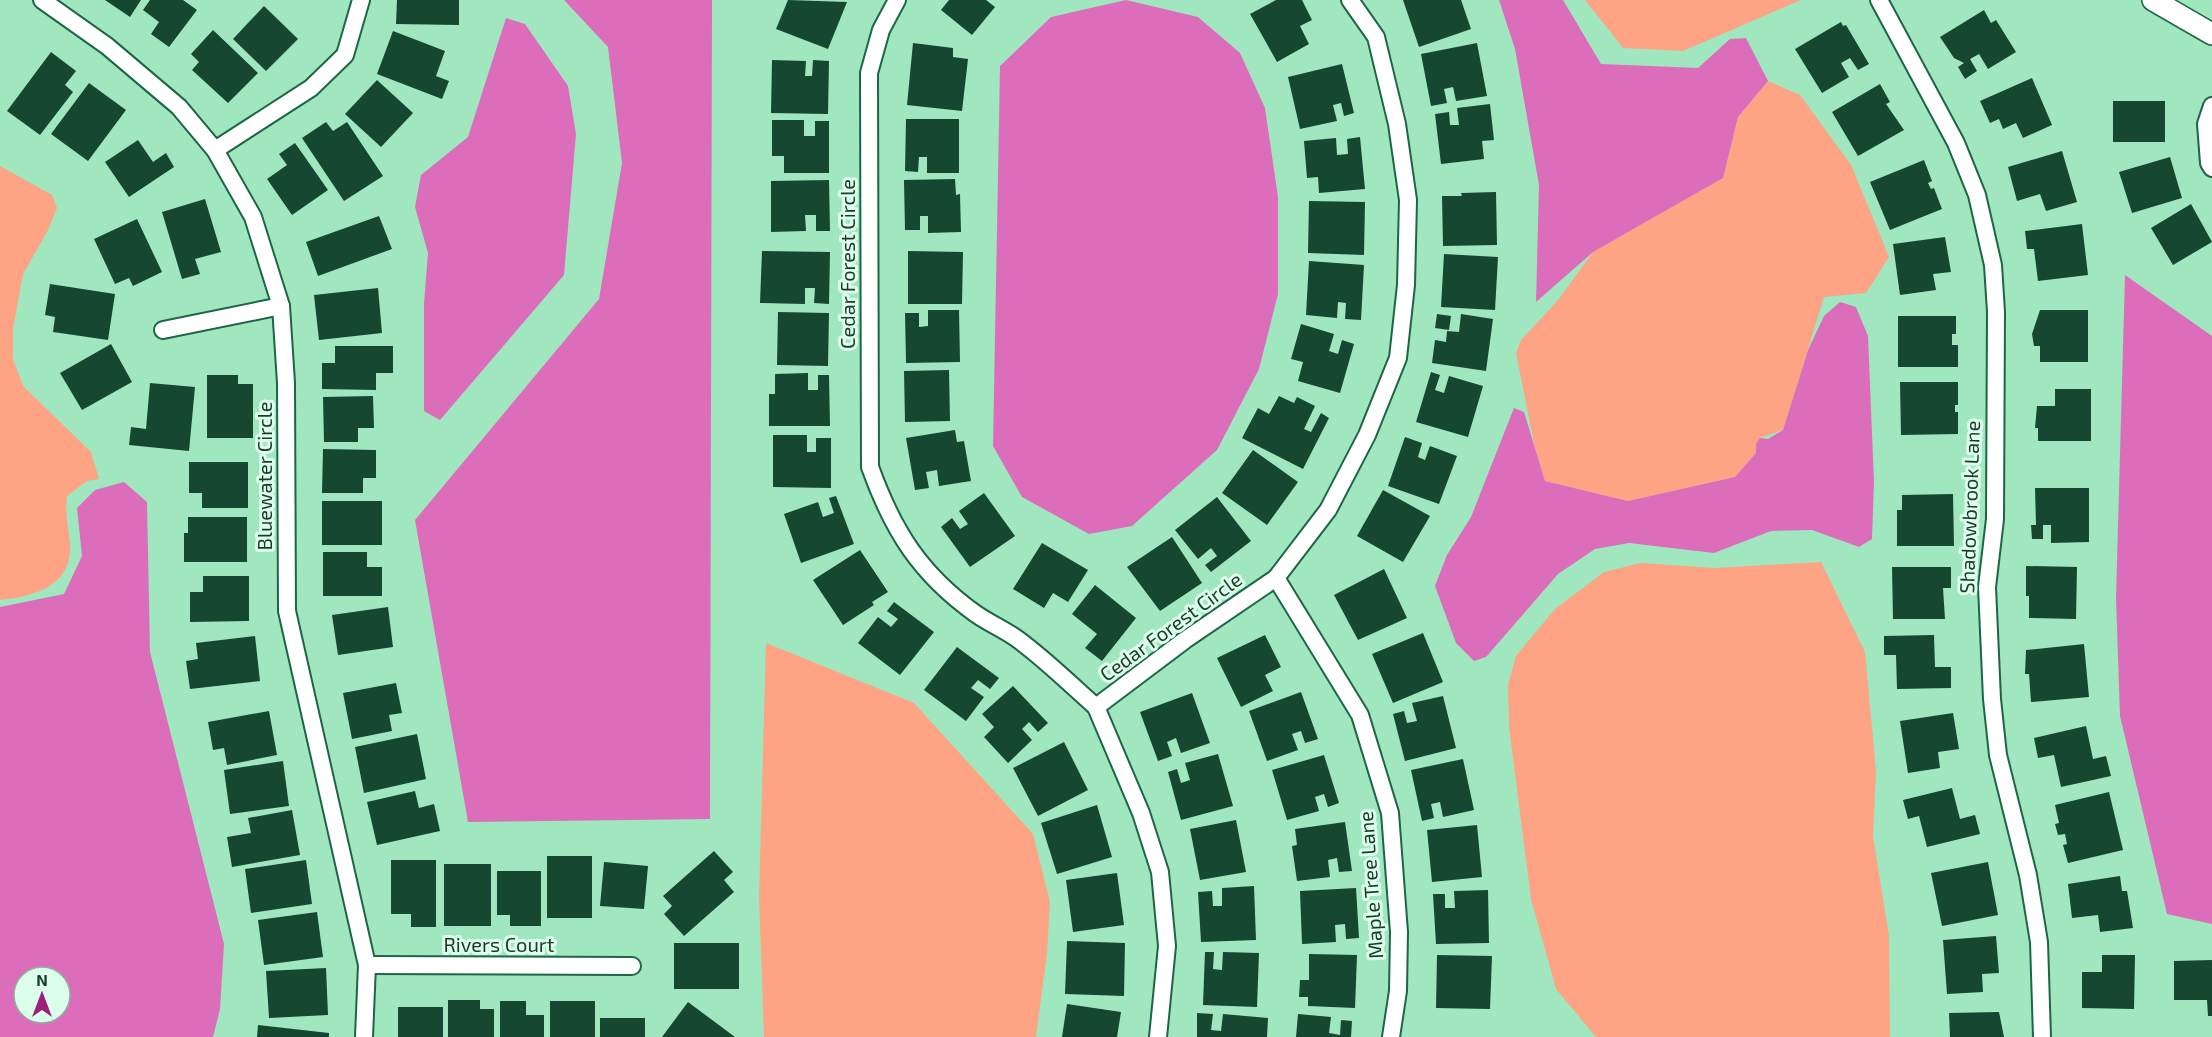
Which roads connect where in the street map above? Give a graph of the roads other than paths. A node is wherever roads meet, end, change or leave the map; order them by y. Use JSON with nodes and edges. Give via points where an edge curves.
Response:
{"nodes":[{"id":1,"x":42,"y":0,"type":"edge"},
{"id":2,"x":361,"y":0,"type":"edge"},
{"id":3,"x":897,"y":0,"type":"edge"},
{"id":4,"x":1350,"y":0,"type":"edge"},
{"id":5,"x":1879,"y":0,"type":"edge"},
{"id":6,"x":2153,"y":0,"type":"edge"},
{"id":7,"x":2212,"y":34,"type":"edge"},
{"id":8,"x":2212,"y":106,"type":"edge"},
{"id":9,"x":215,"y":150,"type":"junction"},
{"id":10,"x":2212,"y":168,"type":"edge"},
{"id":11,"x":281,"y":306,"type":"junction"},
{"id":12,"x":163,"y":330,"type":"dead end"},
{"id":13,"x":1276,"y":578,"type":"junction"},
{"id":14,"x":1096,"y":707,"type":"junction"},
{"id":15,"x":367,"y":965,"type":"junction"},
{"id":16,"x":632,"y":966,"type":"dead end"},
{"id":17,"x":364,"y":1037,"type":"edge"},
{"id":18,"x":1158,"y":1037,"type":"edge"},
{"id":19,"x":1391,"y":1037,"type":"edge"},
{"id":20,"x":2042,"y":1037,"type":"edge"}],
"edges":[{"from":1,"to":9,"type":"street","name":"Bluewater Circle","via":[[107,46],[179,107]]},
{"from":2,"to":9,"type":"street","via":[[345,55],[311,88]]},
{"from":3,"to":14,"type":"street","name":"Cedar Forest Circle","via":[[881,30],[869,72],[870,467],[905,545],[936,583],[977,615],[1016,638]]},
{"from":4,"to":13,"type":"street","name":"Cedar Forest Circle","via":[[1376,36],[1397,124],[1408,200],[1406,285],[1398,358],[1367,435],[1328,510]]},
{"from":5,"to":20,"type":"street","name":"Shadowbrook Lane","via":[[1956,143],[1977,195],[1993,265],[1995,519],[1987,587],[1992,699],[1998,755],[2028,875],[2037,931]]},
{"from":6,"to":7,"type":"street"},
{"from":8,"to":10,"type":"street","via":[[2206,124]]},
{"from":9,"to":11,"type":"street","name":"Bluewater Circle","via":[[253,218]]},
{"from":11,"to":12,"type":"street"},
{"from":11,"to":15,"type":"street","name":"Bluewater Circle","via":[[286,383],[287,611]]},
{"from":13,"to":14,"type":"street","name":"Cedar Forest Circle"},
{"from":13,"to":19,"type":"street","name":"Maple Tree Lane","via":[[1360,715],[1390,813],[1399,932],[1398,991]]},
{"from":14,"to":18,"type":"street","via":[[1141,813],[1161,872],[1167,946]]},
{"from":15,"to":16,"type":"street","name":"Rivers Court"},
{"from":15,"to":17,"type":"street","name":"Bluewater Circle"}]}
